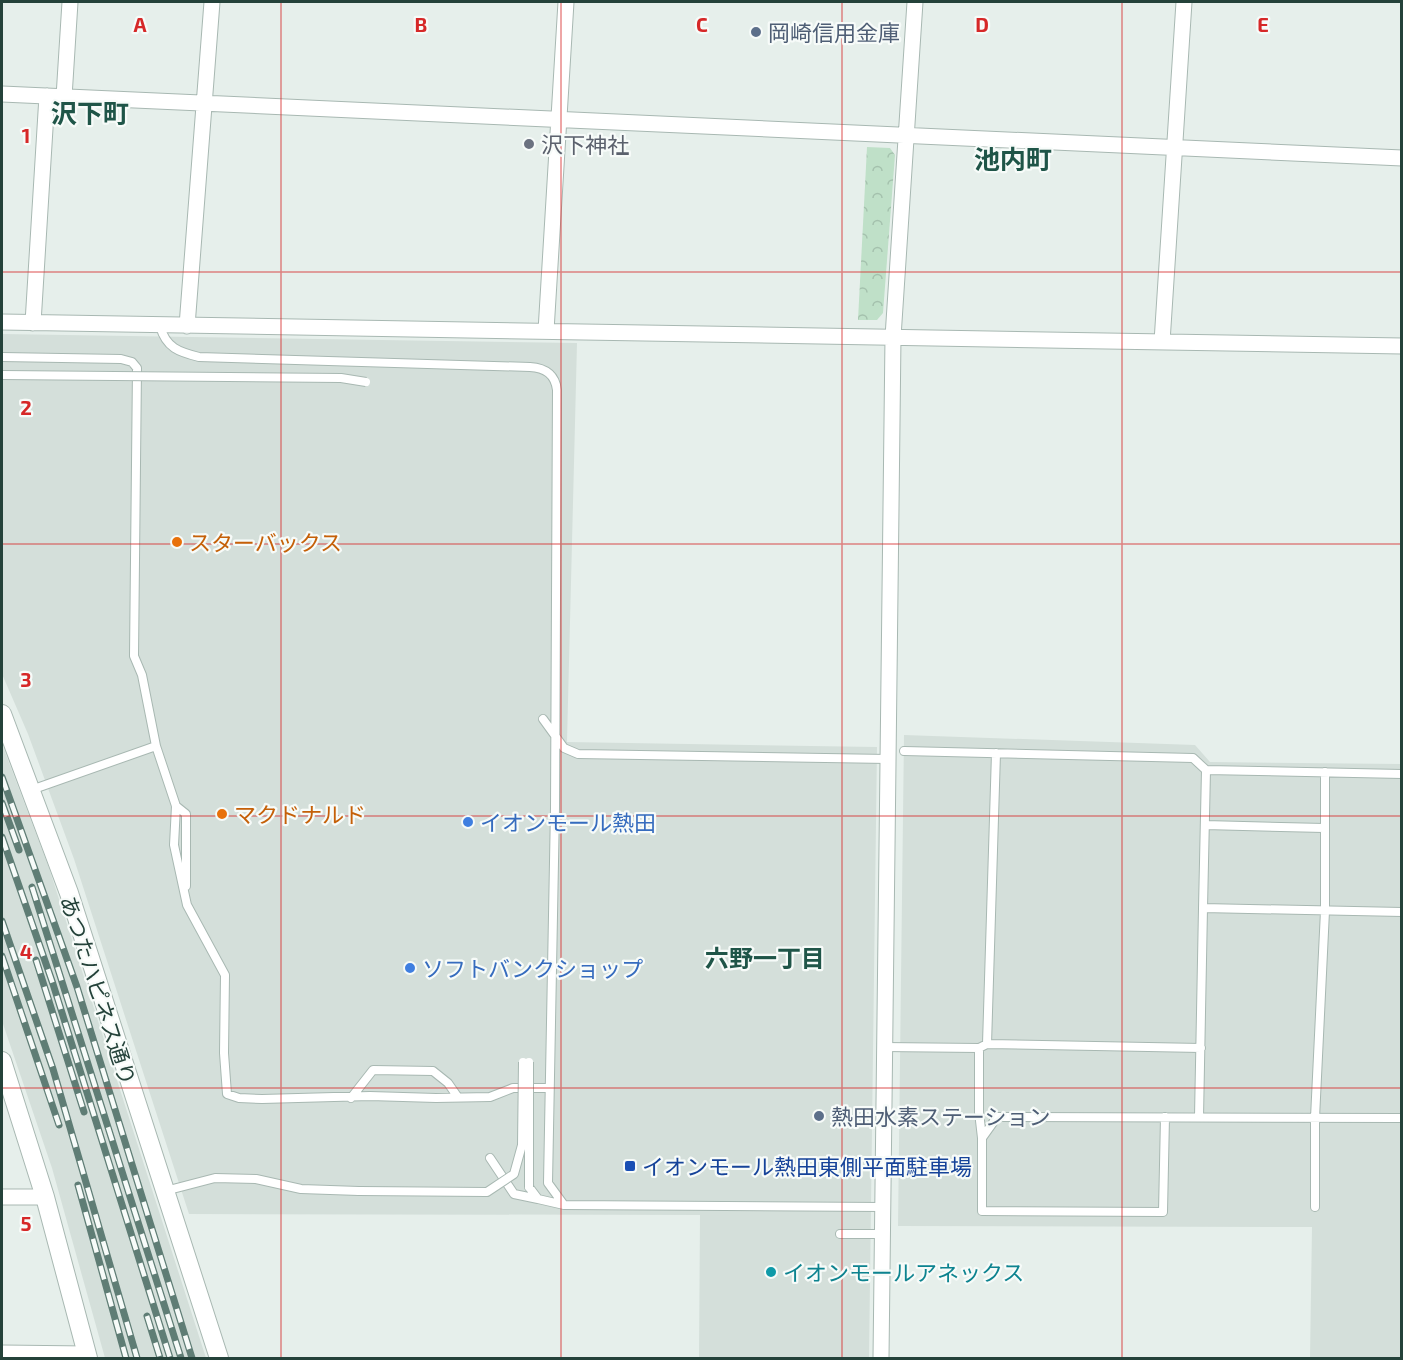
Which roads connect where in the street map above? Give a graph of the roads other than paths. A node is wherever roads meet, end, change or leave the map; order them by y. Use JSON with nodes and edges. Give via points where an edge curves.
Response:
{"nodes":[{"id":1,"x":70,"y":2,"type":"edge"},
{"id":2,"x":212,"y":2,"type":"edge"},
{"id":3,"x":566,"y":2,"type":"edge"},
{"id":4,"x":915,"y":2,"type":"edge"},
{"id":5,"x":1184,"y":2,"type":"edge"},
{"id":6,"x":2,"y":94,"type":"edge"},
{"id":7,"x":47,"y":96,"type":"junction"},
{"id":8,"x":64,"y":97,"type":"junction"},
{"id":9,"x":205,"y":104,"type":"junction"},
{"id":10,"x":559,"y":119,"type":"junction"},
{"id":11,"x":907,"y":135,"type":"junction"},
{"id":12,"x":1174,"y":147,"type":"junction"},
{"id":13,"x":1401,"y":158,"type":"edge"},
{"id":14,"x":2,"y":322,"type":"edge"},
{"id":15,"x":33,"y":323,"type":"junction"},
{"id":16,"x":160,"y":326,"type":"junction"},
{"id":17,"x":187,"y":326,"type":"junction"},
{"id":18,"x":546,"y":331,"type":"junction"},
{"id":19,"x":893,"y":337,"type":"junction"},
{"id":20,"x":1162,"y":342,"type":"junction"},
{"id":21,"x":1401,"y":346,"type":"edge"},
{"id":22,"x":2,"y":357,"type":"edge"},
{"id":23,"x":2,"y":375,"type":"edge"},
{"id":24,"x":366,"y":382,"type":"dead end"},
{"id":25,"x":2,"y":714,"type":"edge"},
{"id":26,"x":543,"y":719,"type":"dead end"},
{"id":27,"x":556,"y":739,"type":"junction"},
{"id":28,"x":156,"y":747,"type":"junction"},
{"id":29,"x":904,"y":751,"type":"dead end"},
{"id":30,"x":996,"y":753,"type":"junction"},
{"id":31,"x":888,"y":759,"type":"junction"},
{"id":32,"x":1206,"y":770,"type":"junction"},
{"id":33,"x":1325,"y":772,"type":"junction"},
{"id":34,"x":1401,"y":774,"type":"edge"},
{"id":35,"x":31,"y":790,"type":"junction"},
{"id":36,"x":1205,"y":825,"type":"junction"},
{"id":37,"x":1324,"y":828,"type":"junction"},
{"id":38,"x":1203,"y":908,"type":"junction"},
{"id":39,"x":1325,"y":911,"type":"junction"},
{"id":40,"x":1401,"y":912,"type":"edge"},
{"id":41,"x":983,"y":1046,"type":"junction"},
{"id":42,"x":884,"y":1047,"type":"junction"},
{"id":43,"x":1201,"y":1048,"type":"junction"},
{"id":44,"x":2,"y":1061,"type":"edge"},
{"id":45,"x":549,"y":1088,"type":"junction"},
{"id":46,"x":457,"y":1096,"type":"junction"},
{"id":47,"x":351,"y":1098,"type":"junction"},
{"id":48,"x":1165,"y":1117,"type":"junction"},
{"id":49,"x":1199,"y":1117,"type":"junction"},
{"id":50,"x":1315,"y":1118,"type":"junction"},
{"id":51,"x":1401,"y":1118,"type":"edge"},
{"id":52,"x":982,"y":1138,"type":"junction"},
{"id":53,"x":490,"y":1158,"type":"dead end"},
{"id":54,"x":164,"y":1192,"type":"junction"},
{"id":55,"x":2,"y":1197,"type":"edge"},
{"id":56,"x":45,"y":1197,"type":"junction"},
{"id":57,"x":538,"y":1199,"type":"junction"},
{"id":58,"x":564,"y":1205,"type":"junction"},
{"id":59,"x":883,"y":1207,"type":"junction"},
{"id":60,"x":1315,"y":1207,"type":"dead end"},
{"id":61,"x":840,"y":1234,"type":"dead end"},
{"id":62,"x":882,"y":1234,"type":"junction"},
{"id":63,"x":2,"y":1353,"type":"edge"},
{"id":64,"x":88,"y":1356,"type":"edge"},
{"id":65,"x":219,"y":1359,"type":"edge"},
{"id":66,"x":881,"y":1359,"type":"edge"}],
"edges":[{"from":1,"to":8,"type":"street"},
{"from":2,"to":9,"type":"street"},
{"from":3,"to":10,"type":"street"},
{"from":4,"to":11,"type":"street"},
{"from":5,"to":12,"type":"street"},
{"from":6,"to":7,"type":"street"},
{"from":7,"to":8,"type":"street"},
{"from":7,"to":15,"type":"street"},
{"from":8,"to":9,"type":"street"},
{"from":9,"to":10,"type":"street"},
{"from":9,"to":17,"type":"street"},
{"from":10,"to":11,"type":"street"},
{"from":10,"to":18,"type":"street"},
{"from":11,"to":12,"type":"street"},
{"from":11,"to":19,"type":"street"},
{"from":12,"to":13,"type":"street"},
{"from":12,"to":20,"type":"street"},
{"from":14,"to":15,"type":"street"},
{"from":15,"to":16,"type":"street"},
{"from":16,"to":17,"type":"street"},
{"from":16,"to":27,"type":"lane","via":[[173,349],[199,357],[530,367],[551,374],[557,390]]},
{"from":17,"to":18,"type":"street"},
{"from":18,"to":19,"type":"street"},
{"from":19,"to":20,"type":"street"},
{"from":19,"to":31,"type":"street"},
{"from":20,"to":21,"type":"street"},
{"from":22,"to":28,"type":"lane","via":[[121,359],[137,368],[134,656],[142,675]]},
{"from":23,"to":24,"type":"lane","bridge":true,"via":[[341,378]]},
{"from":25,"to":35,"type":"street","name":"あつたハピネス通り"},
{"from":26,"to":27,"type":"lane"},
{"from":27,"to":31,"type":"lane","via":[[578,754]]},
{"from":27,"to":45,"type":"lane"},
{"from":28,"to":35,"type":"lane"},
{"from":28,"to":47,"type":"lane","via":[[176,806],[174,845],[187,905],[225,975],[227,1094],[262,1099]]},
{"from":29,"to":30,"type":"lane"},
{"from":30,"to":32,"type":"lane","via":[[1193,758]]},
{"from":30,"to":41,"type":"lane"},
{"from":31,"to":42,"type":"street"},
{"from":32,"to":33,"type":"lane"},
{"from":32,"to":36,"type":"lane"},
{"from":33,"to":34,"type":"lane"},
{"from":33,"to":37,"type":"lane"},
{"from":35,"to":54,"type":"street","name":"あつたハピネス通り","via":[[69,893]]},
{"from":36,"to":37,"type":"lane"},
{"from":36,"to":38,"type":"lane"},
{"from":37,"to":39,"type":"lane"},
{"from":38,"to":39,"type":"lane"},
{"from":38,"to":43,"type":"lane"},
{"from":39,"to":40,"type":"lane"},
{"from":39,"to":50,"type":"lane"},
{"from":41,"to":42,"type":"lane"},
{"from":41,"to":43,"type":"lane"},
{"from":41,"to":52,"type":"lane","via":[[978,1112]]},
{"from":42,"to":59,"type":"street"},
{"from":43,"to":49,"type":"lane"},
{"from":44,"to":56,"type":"street"},
{"from":45,"to":46,"type":"lane","via":[[513,1088],[490,1097]]},
{"from":45,"to":58,"type":"lane","via":[[548,1183]]},
{"from":46,"to":47,"type":"lane"},
{"from":46,"to":47,"type":"lane","via":[[433,1071],[373,1070]]},
{"from":48,"to":49,"type":"lane"},
{"from":48,"to":52,"type":"lane","via":[[997,1117]]},
{"from":48,"to":52,"type":"lane","via":[[1163,1212],[982,1211]]},
{"from":49,"to":50,"type":"lane"},
{"from":50,"to":51,"type":"lane"},
{"from":50,"to":60,"type":"lane"},
{"from":53,"to":57,"type":"lane","via":[[514,1194]]},
{"from":54,"to":57,"type":"lane","bridge":true,"via":[[215,1178],[256,1179],[301,1189],[487,1192],[514,1174],[522,1145],[526,1062],[527,1172],[529,1187]]},
{"from":54,"to":65,"type":"street","name":"あつたハピネス通り"},
{"from":55,"to":56,"type":"street"},
{"from":56,"to":64,"type":"street"},
{"from":57,"to":58,"type":"lane"},
{"from":58,"to":59,"type":"lane"},
{"from":59,"to":62,"type":"street"},
{"from":61,"to":62,"type":"lane"},
{"from":62,"to":66,"type":"street"},
{"from":63,"to":64,"type":"street"}]}
